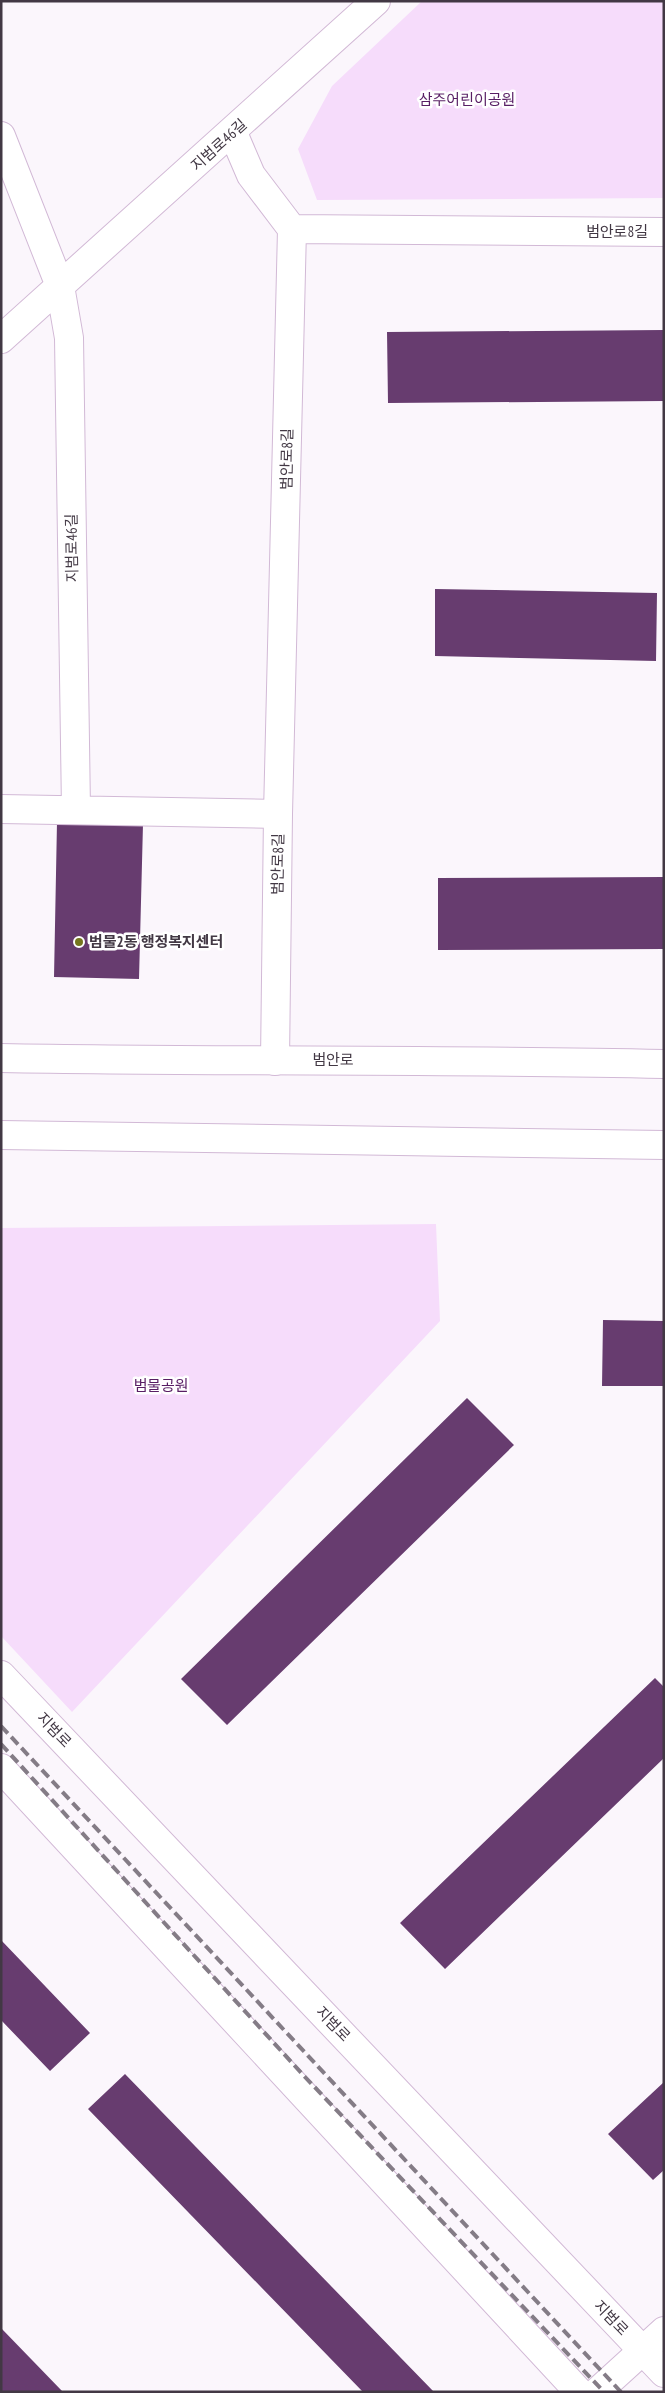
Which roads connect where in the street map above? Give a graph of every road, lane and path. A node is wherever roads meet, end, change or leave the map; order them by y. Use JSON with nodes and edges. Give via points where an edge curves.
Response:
{"nodes":[{"id":1,"x":376,"y":1,"type":"edge"},
{"id":2,"x":233,"y":132,"type":"junction"},
{"id":3,"x":1,"y":136,"type":"edge"},
{"id":4,"x":292,"y":229,"type":"junction"},
{"id":5,"x":664,"y":232,"type":"edge"},
{"id":6,"x":60,"y":286,"type":"junction"},
{"id":7,"x":1,"y":339,"type":"edge"},
{"id":8,"x":1,"y":808,"type":"edge"},
{"id":9,"x":76,"y":810,"type":"junction"},
{"id":10,"x":278,"y":814,"type":"junction"},
{"id":11,"x":1,"y":1058,"type":"edge"},
{"id":12,"x":276,"y":1061,"type":"junction"},
{"id":13,"x":664,"y":1064,"type":"edge"},
{"id":14,"x":1,"y":1135,"type":"edge"},
{"id":15,"x":664,"y":1145,"type":"edge"},
{"id":16,"x":1,"y":1675,"type":"edge"},
{"id":17,"x":1,"y":1768,"type":"edge"},
{"id":18,"x":664,"y":2331,"type":"edge"},
{"id":19,"x":642,"y":2350,"type":"junction"},
{"id":20,"x":664,"y":2373,"type":"edge"},
{"id":21,"x":579,"y":2392,"type":"edge"},
{"id":22,"x":597,"y":2392,"type":"edge"}],
"edges":[{"from":1,"to":2,"type":"main road","name":"지범로46길"},
{"from":2,"to":4,"type":"main road","via":[[251,174]]},
{"from":2,"to":6,"type":"main road","name":"지범로46길"},
{"from":3,"to":6,"type":"main road","name":"지범로46길"},
{"from":4,"to":5,"type":"main road","name":"범안로8길"},
{"from":4,"to":10,"type":"main road","name":"범안로8길"},
{"from":6,"to":7,"type":"main road","name":"지범로46길"},
{"from":6,"to":9,"type":"main road","name":"지범로46길","via":[[69,338]]},
{"from":8,"to":9,"type":"main road"},
{"from":9,"to":10,"type":"main road"},
{"from":10,"to":12,"type":"main road","name":"범안로8길"},
{"from":11,"to":12,"type":"main road","name":"범안로"},
{"from":12,"to":13,"type":"main road","name":"범안로","via":[[485,1060]]},
{"from":14,"to":15,"type":"main road"},
{"from":16,"to":19,"type":"main road","name":"지범로"},
{"from":17,"to":21,"type":"main road"},
{"from":18,"to":19,"type":"main road"},
{"from":19,"to":20,"type":"main road","name":"지범로"},
{"from":19,"to":22,"type":"main road"}]}
